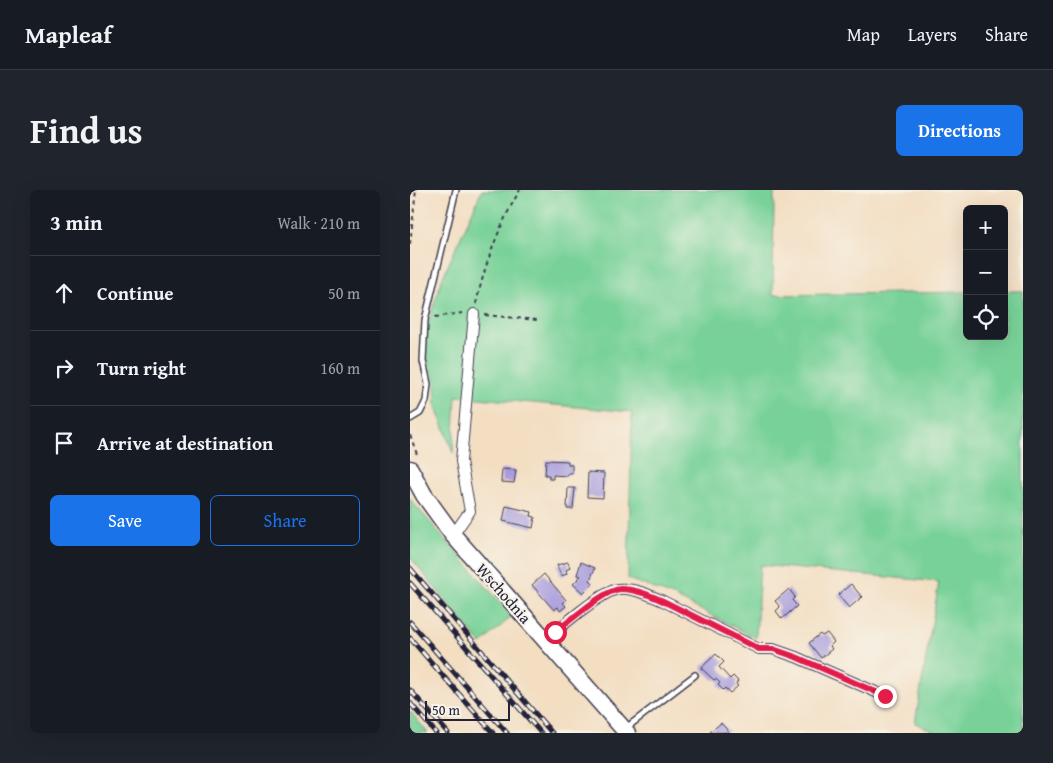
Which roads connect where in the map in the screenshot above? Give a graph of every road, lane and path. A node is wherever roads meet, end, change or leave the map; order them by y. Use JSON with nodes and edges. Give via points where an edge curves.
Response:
{"nodes":[{"id":1,"x":416,"y":190,"type":"edge"},
{"id":2,"x":456,"y":190,"type":"edge"},
{"id":3,"x":520,"y":190,"type":"edge"},
{"id":4,"x":410,"y":244,"type":"edge"},
{"id":5,"x":474,"y":314,"type":"joint"},
{"id":6,"x":410,"y":419,"type":"edge"},
{"id":7,"x":410,"y":469,"type":"edge"},
{"id":8,"x":453,"y":534,"type":"junction"},
{"id":9,"x":546,"y":640,"type":"junction"},
{"id":10,"x":695,"y":675,"type":"dead end"},
{"id":11,"x":885,"y":696,"type":"dead end"},
{"id":12,"x":625,"y":731,"type":"edge"}],
"edges":[{"from":1,"to":4,"type":"path"},
{"from":2,"to":6,"type":"lane","via":[[425,320],[423,361],[428,384],[426,401],[420,413]]},
{"from":3,"to":5,"type":"path","via":[[500,226]]},
{"from":5,"to":8,"type":"street","via":[[461,460],[470,511]]},
{"from":7,"to":8,"type":"highway","name":"Wschodnia","via":[[424,495]]},
{"from":8,"to":9,"type":"highway","name":"Wschodnia"},
{"from":9,"to":11,"type":"street","via":[[606,594],[619,589],[632,591],[648,594],[759,649],[773,649],[796,657]]},
{"from":9,"to":12,"type":"highway","name":"Wschodnia"},
{"from":10,"to":12,"type":"lane"}]}
